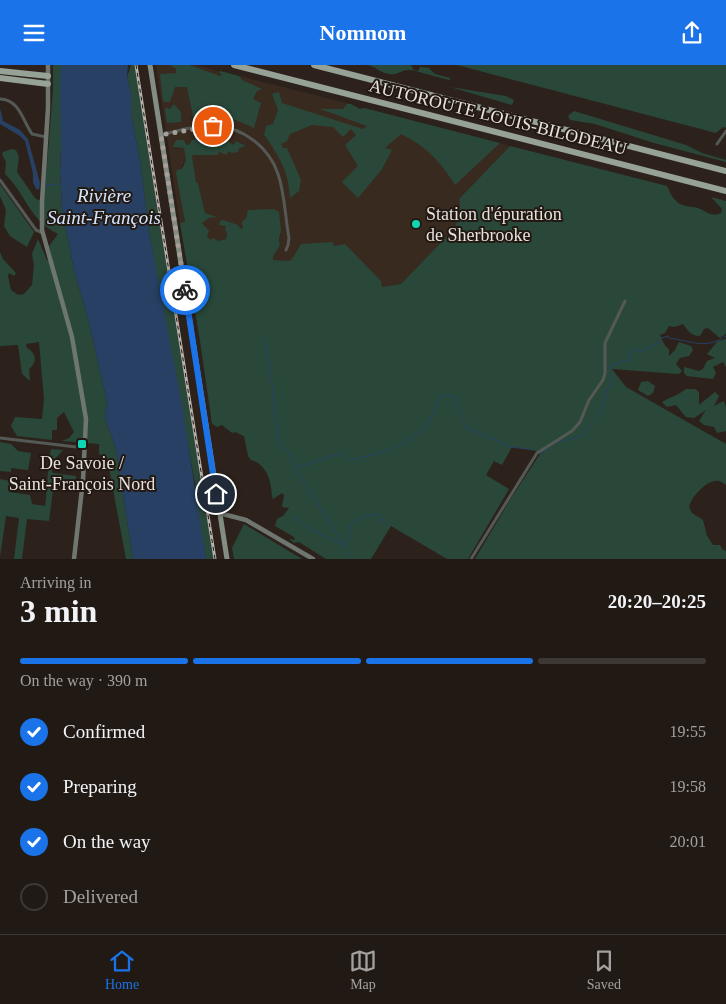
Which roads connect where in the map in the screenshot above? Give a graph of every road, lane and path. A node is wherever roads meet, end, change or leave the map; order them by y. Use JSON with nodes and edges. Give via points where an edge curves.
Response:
{"nodes":[{"id":1,"x":48,"y":65,"type":"edge"},
{"id":2,"x":150,"y":65,"type":"edge"},
{"id":3,"x":234,"y":65,"type":"edge"},
{"id":4,"x":314,"y":65,"type":"edge"},
{"id":5,"x":0,"y":71,"type":"edge"},
{"id":6,"x":48,"y":76,"type":"junction"},
{"id":7,"x":0,"y":78,"type":"edge"},
{"id":8,"x":48,"y":84,"type":"junction"},
{"id":9,"x":0,"y":99,"type":"edge"},
{"id":10,"x":726,"y":131,"type":"edge"},
{"id":11,"x":161,"y":135,"type":"junction"},
{"id":12,"x":46,"y":137,"type":"junction"},
{"id":13,"x":717,"y":144,"type":"dead end"},
{"id":14,"x":726,"y":171,"type":"edge"},
{"id":15,"x":0,"y":180,"type":"edge"},
{"id":16,"x":726,"y":191,"type":"edge"},
{"id":17,"x":43,"y":233,"type":"junction"},
{"id":18,"x":286,"y":249,"type":"dead end"},
{"id":19,"x":625,"y":301,"type":"dead end"},
{"id":20,"x":0,"y":438,"type":"edge"},
{"id":21,"x":86,"y":448,"type":"junction"},
{"id":22,"x":219,"y":513,"type":"junction"},
{"id":23,"x":74,"y":559,"type":"edge"},
{"id":24,"x":227,"y":559,"type":"edge"},
{"id":25,"x":313,"y":559,"type":"edge"},
{"id":26,"x":471,"y":559,"type":"edge"}],
"edges":[{"from":1,"to":6,"type":"street"},
{"from":2,"to":11,"type":"main road"},
{"from":3,"to":16,"type":"highway","name":"AUTOROUTE LOUIS-BILODEAU"},
{"from":4,"to":14,"type":"highway","name":"AUTOROUTE LOUIS-BILODEAU"},
{"from":5,"to":6,"type":"highway"},
{"from":6,"to":8,"type":"street"},
{"from":7,"to":8,"type":"highway"},
{"from":8,"to":12,"type":"street"},
{"from":9,"to":12,"type":"street","via":[[14,104],[32,134]]},
{"from":10,"to":13,"type":"street"},
{"from":11,"to":18,"type":"street","via":[[220,126],[239,131],[260,146],[280,180],[289,238]]},
{"from":11,"to":22,"type":"main road"},
{"from":12,"to":17,"type":"street"},
{"from":15,"to":17,"type":"street","via":[[36,230]]},
{"from":17,"to":21,"type":"street","via":[[78,364],[86,419]]},
{"from":19,"to":26,"type":"street","via":[[605,343],[603,380],[580,422],[572,431],[537,453]]},
{"from":20,"to":21,"type":"street"},
{"from":21,"to":23,"type":"street"},
{"from":22,"to":24,"type":"main road"},
{"from":22,"to":25,"type":"street","via":[[246,521]]}]}
